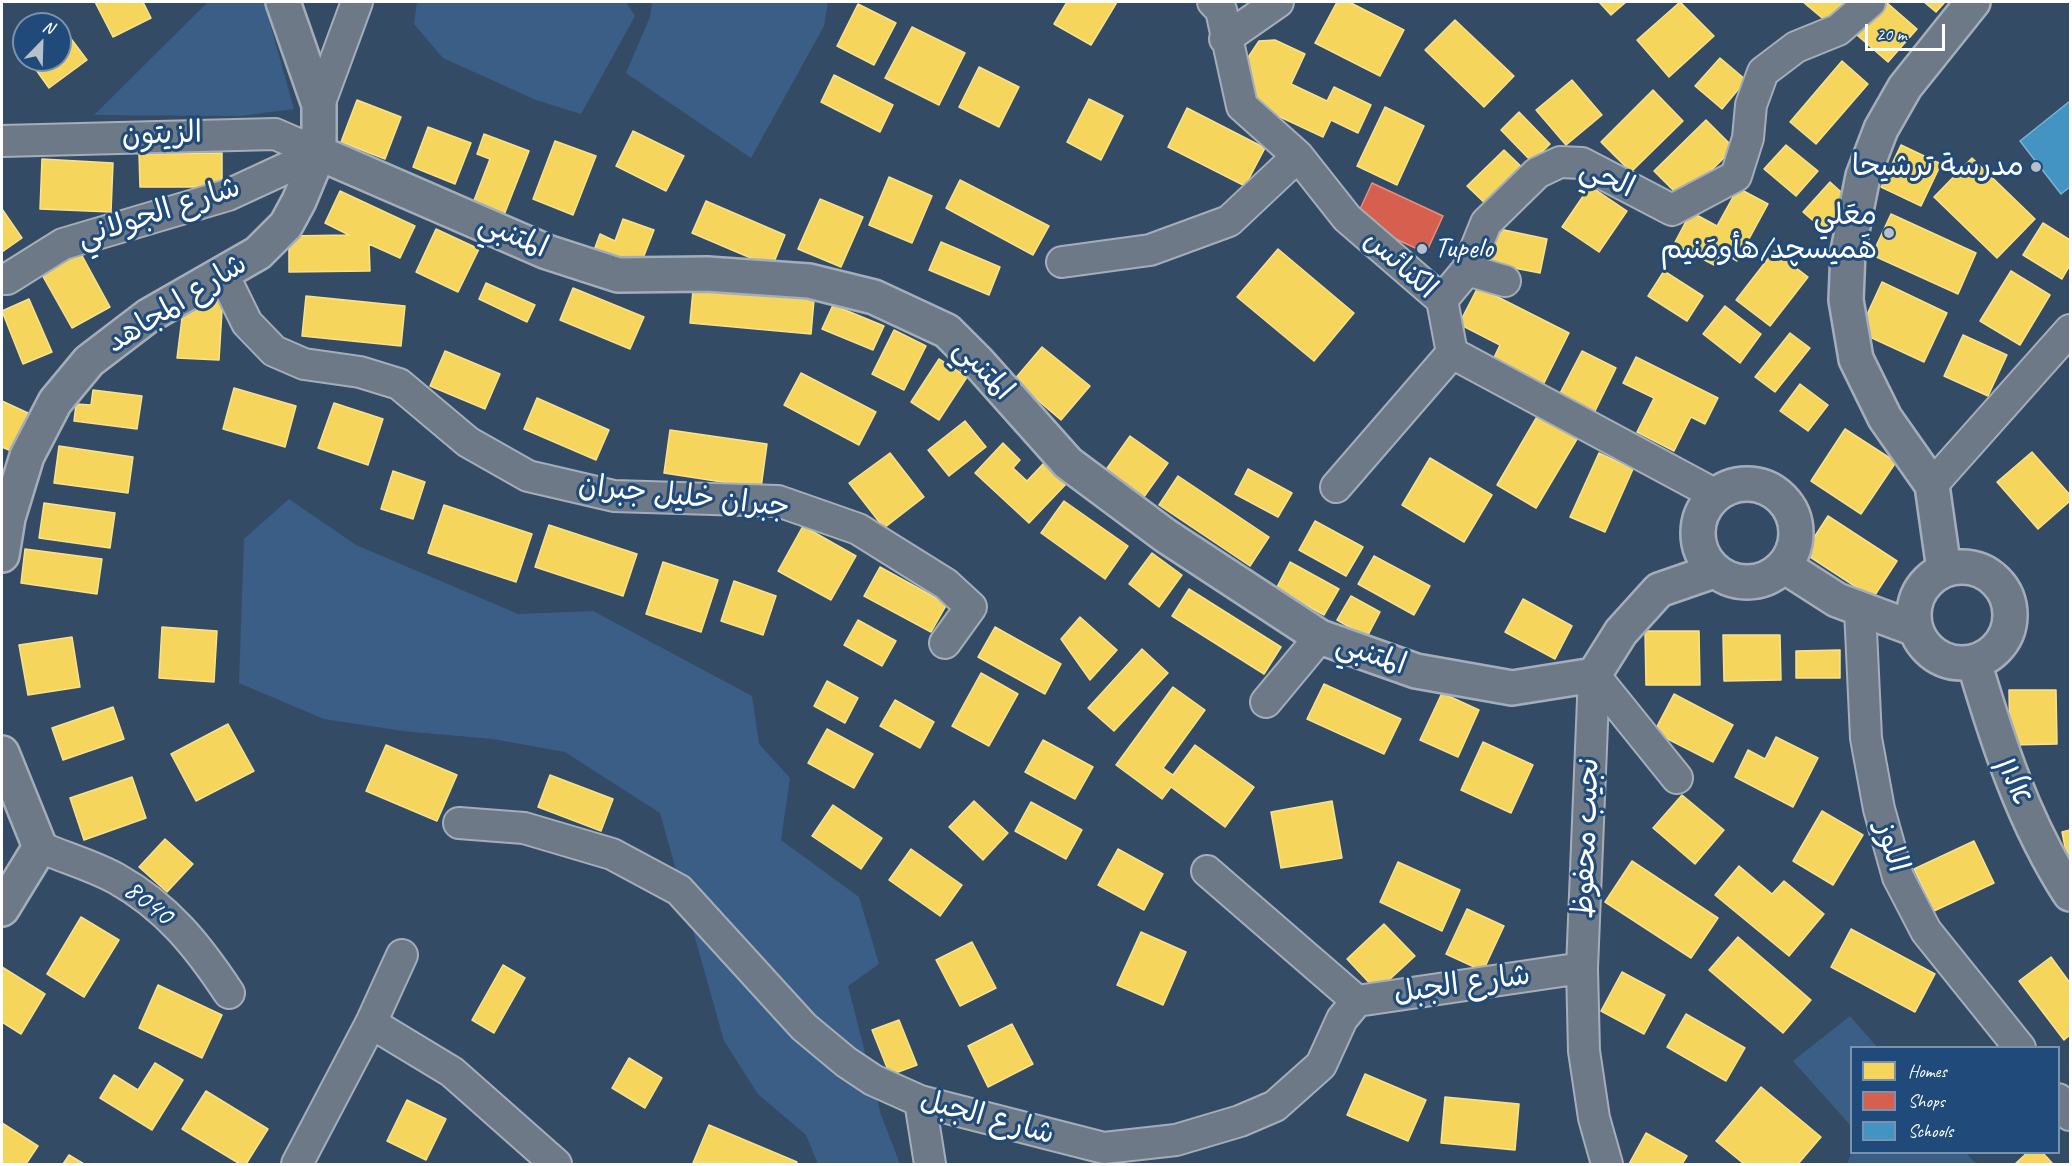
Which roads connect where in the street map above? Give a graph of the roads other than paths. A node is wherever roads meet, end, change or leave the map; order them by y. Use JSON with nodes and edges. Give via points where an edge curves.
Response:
{"nodes":[{"id":1,"x":283,"y":2,"type":"edge"},
{"id":2,"x":357,"y":2,"type":"edge"},
{"id":3,"x":1213,"y":2,"type":"edge"},
{"id":4,"x":1278,"y":2,"type":"edge"},
{"id":5,"x":1870,"y":2,"type":"edge"},
{"id":6,"x":1973,"y":2,"type":"edge"},
{"id":7,"x":1225,"y":39,"type":"junction"},
{"id":8,"x":319,"y":105,"type":"junction"},
{"id":9,"x":2,"y":141,"type":"edge"},
{"id":10,"x":319,"y":153,"type":"junction"},
{"id":11,"x":1298,"y":156,"type":"junction"},
{"id":12,"x":1062,"y":262,"type":"dead end"},
{"id":13,"x":1467,"y":270,"type":"junction"},
{"id":14,"x":224,"y":274,"type":"junction"},
{"id":15,"x":2,"y":279,"type":"edge"},
{"id":16,"x":1505,"y":281,"type":"dead end"},
{"id":17,"x":1442,"y":300,"type":"junction"},
{"id":18,"x":2065,"y":342,"type":"edge"},
{"id":19,"x":1452,"y":353,"type":"junction"},
{"id":20,"x":1932,"y":485,"type":"junction"},
{"id":21,"x":1336,"y":487,"type":"dead end"},
{"id":22,"x":1716,"y":495,"type":"junction"},
{"id":23,"x":2,"y":555,"type":"edge"},
{"id":24,"x":1784,"y":566,"type":"junction"},
{"id":25,"x":1944,"y":570,"type":"junction"},
{"id":26,"x":1714,"y":571,"type":"junction"},
{"id":27,"x":1860,"y":609,"type":"junction"},
{"id":28,"x":1915,"y":629,"type":"junction"},
{"id":29,"x":1320,"y":637,"type":"junction"},
{"id":30,"x":945,"y":643,"type":"dead end"},
{"id":31,"x":1974,"y":662,"type":"junction"},
{"id":32,"x":1594,"y":675,"type":"junction"},
{"id":33,"x":1266,"y":702,"type":"dead end"},
{"id":34,"x":2,"y":753,"type":"edge"},
{"id":35,"x":1677,"y":778,"type":"dead end"},
{"id":36,"x":459,"y":823,"type":"dead end"},
{"id":37,"x":40,"y":848,"type":"junction"},
{"id":38,"x":1207,"y":871,"type":"dead end"},
{"id":39,"x":2070,"y":894,"type":"edge"},
{"id":40,"x":2,"y":909,"type":"edge"},
{"id":41,"x":402,"y":955,"type":"dead end"},
{"id":42,"x":1582,"y":968,"type":"junction"},
{"id":43,"x":229,"y":993,"type":"dead end"},
{"id":44,"x":1357,"y":1000,"type":"junction"},
{"id":45,"x":371,"y":1023,"type":"junction"},
{"id":46,"x":2019,"y":1046,"type":"edge"},
{"id":47,"x":920,"y":1101,"type":"junction"},
{"id":48,"x":2060,"y":1102,"type":"edge"},
{"id":49,"x":2070,"y":1115,"type":"edge"},
{"id":50,"x":297,"y":1164,"type":"edge"},
{"id":51,"x":556,"y":1164,"type":"edge"},
{"id":52,"x":930,"y":1164,"type":"edge"},
{"id":53,"x":1607,"y":1164,"type":"edge"}],
"edges":[{"from":1,"to":8,"type":"street"},
{"from":2,"to":8,"type":"street"},
{"from":3,"to":7,"type":"street","name":"الكنائس","via":[[1221,10]]},
{"from":4,"to":7,"type":"street"},
{"from":5,"to":13,"type":"street","name":"الحي","via":[[1838,30],[1797,47],[1763,72],[1751,105],[1748,138],[1736,176],[1672,210],[1582,163],[1560,162],[1537,173],[1486,223]]},
{"from":6,"to":20,"type":"street","via":[[1905,87],[1881,129],[1863,176],[1848,251],[1846,300],[1856,359],[1885,418]]},
{"from":7,"to":11,"type":"street","name":"الكنائس","via":[[1242,106]]},
{"from":8,"to":10,"type":"street"},
{"from":9,"to":10,"type":"street","name":"الزيتون","via":[[275,134]]},
{"from":10,"to":14,"type":"street","name":"شارع المجاهد","via":[[286,225],[258,253]]},
{"from":10,"to":15,"type":"street","name":"شارع الجولاني","via":[[228,195],[63,244]]},
{"from":10,"to":29,"type":"street","name":"المتنبي","via":[[547,252],[618,275],[708,274],[809,281],[874,297],[947,331],[1068,463],[1166,536]]},
{"from":11,"to":12,"type":"street","via":[[1229,221],[1150,250]]},
{"from":11,"to":17,"type":"street","name":"الكنائس","via":[[1347,218]]},
{"from":13,"to":16,"type":"street"},
{"from":13,"to":17,"type":"street","name":"الحي"},
{"from":14,"to":23,"type":"street","name":"شارع المجاهد","via":[[148,316],[88,362],[55,402],[27,456],[8,518]]},
{"from":14,"to":30,"type":"street","name":"جبران خليل جبران","via":[[247,323],[274,351],[304,364],[360,372],[399,384],[468,442],[528,476],[614,496],[778,501],[858,529],[946,584],[971,607]]},
{"from":17,"to":19,"type":"street","name":"الكنائس"},
{"from":18,"to":20,"type":"street"},
{"from":19,"to":21,"type":"street"},
{"from":19,"to":22,"type":"street"},
{"from":20,"to":25,"type":"street"},
{"from":22,"to":24,"type":"street","via":[[1745,484],[1761,486],[1787,505],[1795,520],[1796,536],[1793,552]]},
{"from":22,"to":26,"type":"street","via":[[1704,507],[1698,532],[1703,558]]},
{"from":24,"to":26,"type":"street","via":[[1769,578],[1750,583],[1731,581]]},
{"from":24,"to":27,"type":"street","via":[[1837,600]]},
{"from":25,"to":28,"type":"street","via":[[1922,587],[1913,615]]},
{"from":25,"to":31,"type":"street","via":[[1959,566],[1982,571],[2001,586],[2008,600],[2011,615],[2004,638],[1989,656]]},
{"from":26,"to":32,"type":"street","name":"نجيب محفوظ","via":[[1659,590],[1621,632]]},
{"from":27,"to":28,"type":"street"},
{"from":27,"to":46,"type":"street","name":"اللوز","via":[[1866,738],[1879,809],[1898,877],[1926,931]]},
{"from":28,"to":31,"type":"street","via":[[1922,642],[1945,660],[1959,664]]},
{"from":29,"to":32,"type":"street","name":"المتنبي","via":[[1416,671],[1512,688]]},
{"from":29,"to":33,"type":"street"},
{"from":31,"to":39,"type":"street","name":"אלון","via":[[2003,758],[2051,864]]},
{"from":32,"to":35,"type":"street"},
{"from":32,"to":42,"type":"street","name":"نجيب محفوظ"},
{"from":34,"to":37,"type":"street"},
{"from":36,"to":47,"type":"street","name":"شارع الجبل","via":[[524,828],[612,854],[679,890],[804,1027],[873,1080]]},
{"from":37,"to":40,"type":"street"},
{"from":37,"to":43,"type":"street","name":"8040","via":[[115,878],[152,901],[198,947]]},
{"from":38,"to":44,"type":"street"},
{"from":41,"to":45,"type":"street"},
{"from":42,"to":44,"type":"street","name":"شارع الجبل"},
{"from":42,"to":53,"type":"street","name":"نجيب محفوظ","via":[[1584,1051],[1594,1118]]},
{"from":44,"to":47,"type":"street","name":"شارع الجبل","via":[[1342,1019],[1321,1065],[1275,1106],[1176,1140],[1104,1148]]},
{"from":45,"to":50,"type":"street"},
{"from":45,"to":51,"type":"street","via":[[452,1072]]},
{"from":47,"to":52,"type":"street"},
{"from":48,"to":49,"type":"street"}]}
